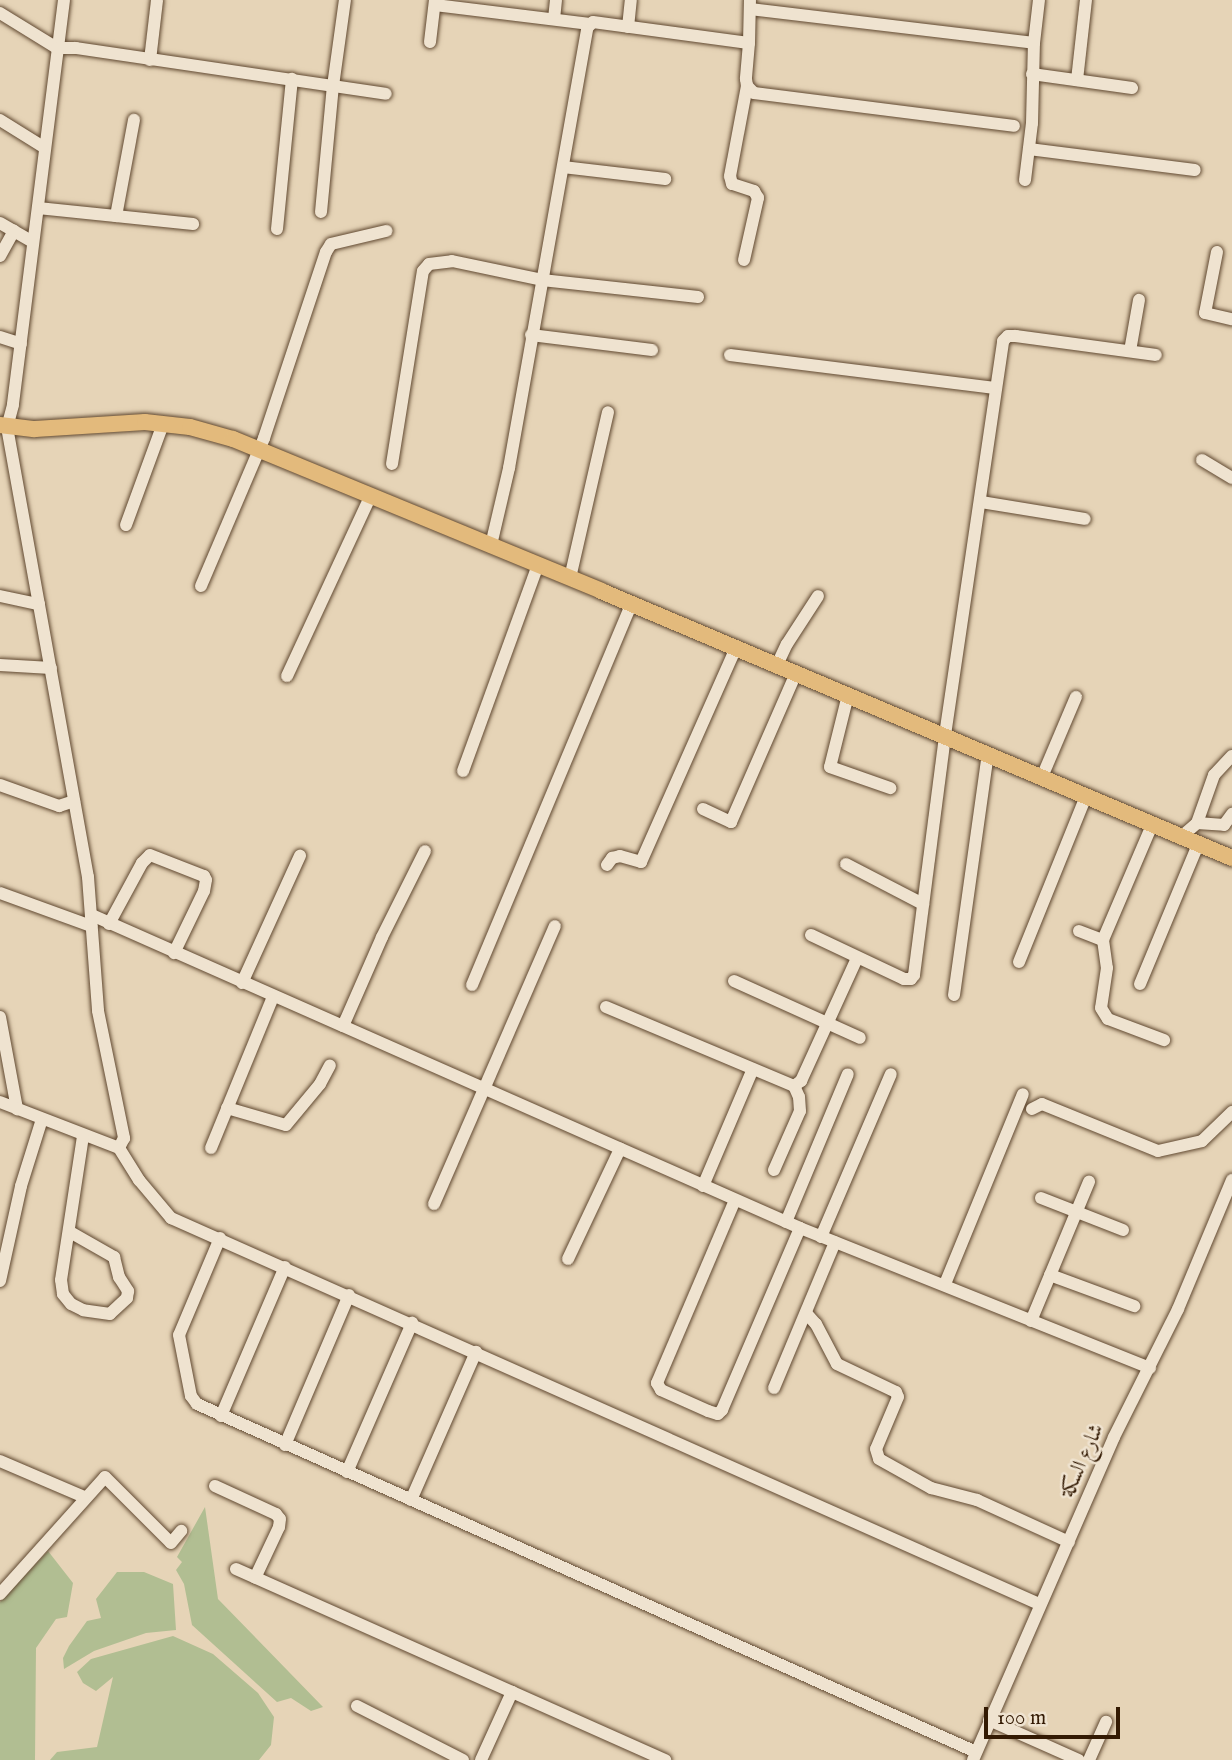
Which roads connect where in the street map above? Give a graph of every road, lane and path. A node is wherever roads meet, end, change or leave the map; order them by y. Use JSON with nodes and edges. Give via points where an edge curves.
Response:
{"nodes":[{"id":1,"x":64,"y":0,"type":"edge"},
{"id":2,"x":157,"y":0,"type":"edge"},
{"id":3,"x":345,"y":0,"type":"edge"},
{"id":4,"x":556,"y":0,"type":"edge"},
{"id":5,"x":631,"y":0,"type":"edge"},
{"id":6,"x":1039,"y":0,"type":"edge"},
{"id":7,"x":1086,"y":0,"type":"edge"},
{"id":8,"x":435,"y":3,"type":"edge"},
{"id":9,"x":750,"y":4,"type":"edge"},
{"id":10,"x":0,"y":13,"type":"edge"},
{"id":11,"x":554,"y":19,"type":"junction"},
{"id":12,"x":590,"y":24,"type":"junction"},
{"id":13,"x":628,"y":27,"type":"junction"},
{"id":14,"x":430,"y":42,"type":"dead end"},
{"id":15,"x":749,"y":43,"type":"junction"},
{"id":16,"x":1034,"y":43,"type":"junction"},
{"id":17,"x":57,"y":48,"type":"junction"},
{"id":18,"x":150,"y":60,"type":"junction"},
{"id":19,"x":1032,"y":74,"type":"junction"},
{"id":20,"x":292,"y":79,"type":"junction"},
{"id":21,"x":1077,"y":80,"type":"junction"},
{"id":22,"x":333,"y":86,"type":"junction"},
{"id":23,"x":747,"y":86,"type":"junction"},
{"id":24,"x":1132,"y":88,"type":"dead end"},
{"id":25,"x":386,"y":94,"type":"dead end"},
{"id":26,"x":0,"y":120,"type":"edge"},
{"id":27,"x":134,"y":120,"type":"dead end"},
{"id":28,"x":1014,"y":127,"type":"dead end"},
{"id":29,"x":45,"y":148,"type":"junction"},
{"id":30,"x":1029,"y":149,"type":"junction"},
{"id":31,"x":563,"y":167,"type":"junction"},
{"id":32,"x":1195,"y":170,"type":"dead end"},
{"id":33,"x":665,"y":179,"type":"dead end"},
{"id":34,"x":1025,"y":180,"type":"dead end"},
{"id":35,"x":38,"y":208,"type":"junction"},
{"id":36,"x":321,"y":212,"type":"dead end"},
{"id":37,"x":116,"y":216,"type":"junction"},
{"id":38,"x":0,"y":223,"type":"edge"},
{"id":39,"x":192,"y":224,"type":"dead end"},
{"id":40,"x":277,"y":229,"type":"dead end"},
{"id":41,"x":14,"y":231,"type":"junction"},
{"id":42,"x":386,"y":231,"type":"dead end"},
{"id":43,"x":33,"y":242,"type":"junction"},
{"id":44,"x":1217,"y":252,"type":"dead end"},
{"id":45,"x":0,"y":257,"type":"edge"},
{"id":46,"x":744,"y":260,"type":"dead end"},
{"id":47,"x":542,"y":280,"type":"junction"},
{"id":48,"x":698,"y":297,"type":"dead end"},
{"id":49,"x":1139,"y":300,"type":"dead end"},
{"id":50,"x":1232,"y":319,"type":"edge"},
{"id":51,"x":531,"y":335,"type":"junction"},
{"id":52,"x":0,"y":337,"type":"edge"},
{"id":53,"x":21,"y":344,"type":"junction"},
{"id":54,"x":652,"y":350,"type":"dead end"},
{"id":55,"x":1130,"y":351,"type":"junction"},
{"id":56,"x":730,"y":355,"type":"dead end"},
{"id":57,"x":1156,"y":355,"type":"dead end"},
{"id":58,"x":995,"y":388,"type":"junction"},
{"id":59,"x":608,"y":412,"type":"dead end"},
{"id":60,"x":163,"y":424,"type":"junction"},
{"id":61,"x":4,"y":426,"type":"edge"},
{"id":62,"x":260,"y":449,"type":"junction"},
{"id":63,"x":1202,"y":460,"type":"dead end"},
{"id":64,"x":392,"y":464,"type":"dead end"},
{"id":65,"x":1232,"y":478,"type":"edge"},
{"id":66,"x":371,"y":495,"type":"junction"},
{"id":67,"x":981,"y":502,"type":"junction"},
{"id":68,"x":1085,"y":519,"type":"dead end"},
{"id":69,"x":125,"y":525,"type":"dead end"},
{"id":70,"x":491,"y":545,"type":"junction"},
{"id":71,"x":538,"y":565,"type":"junction"},
{"id":72,"x":570,"y":578,"type":"junction"},
{"id":73,"x":201,"y":586,"type":"dead end"},
{"id":74,"x":0,"y":596,"type":"edge"},
{"id":75,"x":818,"y":596,"type":"dead end"},
{"id":76,"x":39,"y":604,"type":"junction"},
{"id":77,"x":631,"y":604,"type":"junction"},
{"id":78,"x":736,"y":648,"type":"junction"},
{"id":79,"x":0,"y":665,"type":"edge"},
{"id":80,"x":777,"y":665,"type":"junction"},
{"id":81,"x":51,"y":668,"type":"junction"},
{"id":82,"x":796,"y":673,"type":"junction"},
{"id":83,"x":287,"y":676,"type":"dead end"},
{"id":84,"x":848,"y":695,"type":"junction"},
{"id":85,"x":1076,"y":697,"type":"dead end"},
{"id":86,"x":945,"y":735,"type":"junction"},
{"id":87,"x":988,"y":754,"type":"junction"},
{"id":88,"x":1232,"y":756,"type":"edge"},
{"id":89,"x":463,"y":771,"type":"dead end"},
{"id":90,"x":1042,"y":777,"type":"junction"},
{"id":91,"x":0,"y":785,"type":"edge"},
{"id":92,"x":890,"y":788,"type":"dead end"},
{"id":93,"x":1086,"y":796,"type":"junction"},
{"id":94,"x":74,"y":801,"type":"junction"},
{"id":95,"x":703,"y":809,"type":"dead end"},
{"id":96,"x":1232,"y":814,"type":"edge"},
{"id":97,"x":1197,"y":823,"type":"junction"},
{"id":98,"x":1152,"y":825,"type":"junction"},
{"id":99,"x":1181,"y":837,"type":"junction"},
{"id":100,"x":1198,"y":845,"type":"junction"},
{"id":101,"x":425,"y":850,"type":"dead end"},
{"id":102,"x":300,"y":856,"type":"dead end"},
{"id":103,"x":1232,"y":858,"type":"edge"},
{"id":104,"x":607,"y":864,"type":"dead end"},
{"id":105,"x":846,"y":864,"type":"dead end"},
{"id":106,"x":0,"y":893,"type":"edge"},
{"id":107,"x":923,"y":904,"type":"junction"},
{"id":108,"x":92,"y":921,"type":"junction"},
{"id":109,"x":109,"y":924,"type":"junction"},
{"id":110,"x":555,"y":926,"type":"dead end"},
{"id":111,"x":1079,"y":931,"type":"dead end"},
{"id":112,"x":811,"y":935,"type":"dead end"},
{"id":113,"x":1103,"y":940,"type":"junction"},
{"id":114,"x":174,"y":953,"type":"junction"},
{"id":115,"x":857,"y":958,"type":"junction"},
{"id":116,"x":1019,"y":962,"type":"dead end"},
{"id":117,"x":734,"y":981,"type":"dead end"},
{"id":118,"x":242,"y":983,"type":"junction"},
{"id":119,"x":1140,"y":984,"type":"dead end"},
{"id":120,"x":472,"y":985,"type":"dead end"},
{"id":121,"x":954,"y":995,"type":"dead end"},
{"id":122,"x":273,"y":997,"type":"junction"},
{"id":123,"x":606,"y":1007,"type":"dead end"},
{"id":124,"x":0,"y":1017,"type":"edge"},
{"id":125,"x":826,"y":1023,"type":"junction"},
{"id":126,"x":343,"y":1026,"type":"junction"},
{"id":127,"x":860,"y":1038,"type":"dead end"},
{"id":128,"x":1164,"y":1040,"type":"dead end"},
{"id":129,"x":330,"y":1065,"type":"dead end"},
{"id":130,"x":752,"y":1069,"type":"junction"},
{"id":131,"x":848,"y":1074,"type":"dead end"},
{"id":132,"x":891,"y":1074,"type":"dead end"},
{"id":133,"x":794,"y":1086,"type":"junction"},
{"id":134,"x":484,"y":1088,"type":"junction"},
{"id":135,"x":1023,"y":1094,"type":"dead end"},
{"id":136,"x":0,"y":1102,"type":"edge"},
{"id":137,"x":227,"y":1108,"type":"junction"},
{"id":138,"x":18,"y":1109,"type":"junction"},
{"id":139,"x":1032,"y":1109,"type":"dead end"},
{"id":140,"x":1232,"y":1112,"type":"edge"},
{"id":141,"x":42,"y":1119,"type":"junction"},
{"id":142,"x":83,"y":1136,"type":"junction"},
{"id":143,"x":119,"y":1148,"type":"junction"},
{"id":144,"x":211,"y":1148,"type":"dead end"},
{"id":145,"x":620,"y":1149,"type":"junction"},
{"id":146,"x":774,"y":1170,"type":"dead end"},
{"id":147,"x":1232,"y":1180,"type":"edge"},
{"id":148,"x":1089,"y":1182,"type":"dead end"},
{"id":149,"x":704,"y":1186,"type":"junction"},
{"id":150,"x":1041,"y":1198,"type":"dead end"},
{"id":151,"x":735,"y":1200,"type":"junction"},
{"id":152,"x":434,"y":1204,"type":"dead end"},
{"id":153,"x":1076,"y":1212,"type":"junction"},
{"id":154,"x":786,"y":1222,"type":"junction"},
{"id":155,"x":800,"y":1228,"type":"junction"},
{"id":156,"x":1123,"y":1230,"type":"dead end"},
{"id":157,"x":70,"y":1232,"type":"junction"},
{"id":158,"x":821,"y":1237,"type":"junction"},
{"id":159,"x":220,"y":1238,"type":"junction"},
{"id":160,"x":835,"y":1242,"type":"junction"},
{"id":161,"x":568,"y":1259,"type":"dead end"},
{"id":162,"x":285,"y":1266,"type":"junction"},
{"id":163,"x":1050,"y":1275,"type":"junction"},
{"id":164,"x":0,"y":1281,"type":"edge"},
{"id":165,"x":945,"y":1284,"type":"junction"},
{"id":166,"x":349,"y":1295,"type":"junction"},
{"id":167,"x":1134,"y":1306,"type":"dead end"},
{"id":168,"x":806,"y":1313,"type":"junction"},
{"id":169,"x":1031,"y":1321,"type":"junction"},
{"id":170,"x":412,"y":1323,"type":"junction"},
{"id":171,"x":476,"y":1352,"type":"junction"},
{"id":172,"x":1150,"y":1368,"type":"junction"},
{"id":173,"x":774,"y":1388,"type":"dead end"},
{"id":174,"x":221,"y":1416,"type":"junction"},
{"id":175,"x":285,"y":1445,"type":"junction"},
{"id":176,"x":0,"y":1461,"type":"edge"},
{"id":177,"x":347,"y":1472,"type":"junction"},
{"id":178,"x":215,"y":1486,"type":"dead end"},
{"id":179,"x":84,"y":1497,"type":"junction"},
{"id":180,"x":411,"y":1500,"type":"junction"},
{"id":181,"x":181,"y":1531,"type":"dead end"},
{"id":182,"x":1069,"y":1542,"type":"junction"},
{"id":183,"x":236,"y":1569,"type":"dead end"},
{"id":184,"x":255,"y":1578,"type":"junction"},
{"id":185,"x":0,"y":1594,"type":"edge"},
{"id":186,"x":1039,"y":1604,"type":"junction"},
{"id":187,"x":512,"y":1692,"type":"junction"},
{"id":188,"x":357,"y":1706,"type":"dead end"},
{"id":189,"x":993,"y":1722,"type":"junction"},
{"id":190,"x":1106,"y":1722,"type":"dead end"},
{"id":191,"x":975,"y":1756,"type":"edge"},
{"id":192,"x":463,"y":1760,"type":"edge"},
{"id":193,"x":481,"y":1760,"type":"edge"},
{"id":194,"x":664,"y":1760,"type":"edge"},
{"id":195,"x":1079,"y":1760,"type":"edge"},
{"id":196,"x":1091,"y":1760,"type":"edge"},
{"id":197,"x":1099,"y":1760,"type":"edge"}],
"edges":[{"from":1,"to":17,"type":"street"},
{"from":2,"to":18,"type":"street"},
{"from":3,"to":22,"type":"street"},
{"from":4,"to":11,"type":"street"},
{"from":5,"to":13,"type":"street"},
{"from":6,"to":16,"type":"street"},
{"from":7,"to":21,"type":"street"},
{"from":8,"to":11,"type":"street"},
{"from":8,"to":14,"type":"street"},
{"from":9,"to":15,"type":"street"},
{"from":9,"to":16,"type":"street"},
{"from":10,"to":17,"type":"street"},
{"from":11,"to":12,"type":"street"},
{"from":12,"to":13,"type":"street"},
{"from":12,"to":31,"type":"street"},
{"from":13,"to":15,"type":"street"},
{"from":15,"to":23,"type":"street"},
{"from":16,"to":19,"type":"street"},
{"from":17,"to":18,"type":"street"},
{"from":17,"to":29,"type":"street"},
{"from":18,"to":20,"type":"street"},
{"from":19,"to":21,"type":"street"},
{"from":19,"to":30,"type":"street"},
{"from":20,"to":22,"type":"street"},
{"from":20,"to":40,"type":"street"},
{"from":21,"to":24,"type":"street"},
{"from":22,"to":25,"type":"street"},
{"from":22,"to":36,"type":"street"},
{"from":23,"to":28,"type":"street","via":[[754,93]]},
{"from":23,"to":46,"type":"street","via":[[730,176],[732,184],[754,191],[758,198]]},
{"from":26,"to":29,"type":"street"},
{"from":27,"to":37,"type":"street"},
{"from":29,"to":35,"type":"street"},
{"from":30,"to":32,"type":"street"},
{"from":30,"to":34,"type":"street"},
{"from":31,"to":33,"type":"street"},
{"from":31,"to":47,"type":"street"},
{"from":35,"to":37,"type":"street"},
{"from":35,"to":43,"type":"street"},
{"from":37,"to":39,"type":"street"},
{"from":38,"to":41,"type":"street"},
{"from":41,"to":43,"type":"street"},
{"from":41,"to":45,"type":"street"},
{"from":42,"to":62,"type":"street","via":[[331,244],[326,251]]},
{"from":43,"to":53,"type":"street"},
{"from":44,"to":50,"type":"street","via":[[1205,313]]},
{"from":47,"to":48,"type":"street"},
{"from":47,"to":51,"type":"street"},
{"from":47,"to":64,"type":"street","via":[[452,261],[429,264],[423,271]]},
{"from":49,"to":55,"type":"street"},
{"from":51,"to":54,"type":"street"},
{"from":51,"to":70,"type":"street"},
{"from":52,"to":53,"type":"street"},
{"from":53,"to":61,"type":"street"},
{"from":55,"to":57,"type":"street"},
{"from":55,"to":58,"type":"street","via":[[1008,336]]},
{"from":56,"to":58,"type":"street"},
{"from":58,"to":67,"type":"street"},
{"from":59,"to":72,"type":"street"},
{"from":60,"to":61,"type":"main road"},
{"from":60,"to":62,"type":"main road","via":[[202,429]]},
{"from":60,"to":69,"type":"street"},
{"from":61,"to":76,"type":"street"},
{"from":62,"to":66,"type":"main road"},
{"from":62,"to":73,"type":"street"},
{"from":63,"to":65,"type":"street"},
{"from":66,"to":70,"type":"main road"},
{"from":66,"to":83,"type":"street"},
{"from":67,"to":68,"type":"street"},
{"from":67,"to":86,"type":"street"},
{"from":70,"to":71,"type":"main road"},
{"from":71,"to":72,"type":"main road"},
{"from":71,"to":89,"type":"street"},
{"from":72,"to":77,"type":"main road"},
{"from":74,"to":76,"type":"street"},
{"from":75,"to":80,"type":"street"},
{"from":76,"to":81,"type":"street"},
{"from":77,"to":78,"type":"main road"},
{"from":77,"to":120,"type":"street"},
{"from":78,"to":80,"type":"main road"},
{"from":78,"to":104,"type":"street","via":[[641,862],[620,856]]},
{"from":79,"to":81,"type":"street"},
{"from":80,"to":82,"type":"main road"},
{"from":81,"to":94,"type":"street"},
{"from":82,"to":84,"type":"main road"},
{"from":82,"to":95,"type":"street","via":[[730,822]]},
{"from":84,"to":86,"type":"main road"},
{"from":84,"to":92,"type":"street","via":[[830,767]]},
{"from":85,"to":90,"type":"street"},
{"from":86,"to":87,"type":"main road"},
{"from":86,"to":107,"type":"street"},
{"from":87,"to":90,"type":"main road"},
{"from":87,"to":121,"type":"street"},
{"from":88,"to":97,"type":"street","via":[[1214,775]]},
{"from":90,"to":93,"type":"main road"},
{"from":91,"to":94,"type":"street","via":[[59,806]]},
{"from":93,"to":98,"type":"main road"},
{"from":93,"to":116,"type":"street"},
{"from":94,"to":108,"type":"street"},
{"from":96,"to":97,"type":"street","via":[[1224,825]]},
{"from":97,"to":99,"type":"street"},
{"from":98,"to":99,"type":"main road"},
{"from":98,"to":113,"type":"street"},
{"from":99,"to":100,"type":"main road"},
{"from":100,"to":103,"type":"main road"},
{"from":100,"to":119,"type":"street"},
{"from":101,"to":126,"type":"street"},
{"from":102,"to":118,"type":"street"},
{"from":105,"to":107,"type":"street"},
{"from":106,"to":108,"type":"street"},
{"from":107,"to":115,"type":"street","via":[[911,979]]},
{"from":108,"to":109,"type":"street"},
{"from":108,"to":143,"type":"street","via":[[98,1011],[124,1138]]},
{"from":109,"to":114,"type":"street"},
{"from":109,"to":114,"type":"street","via":[[150,855],[204,876],[204,891]]},
{"from":110,"to":134,"type":"street"},
{"from":111,"to":113,"type":"street"},
{"from":112,"to":115,"type":"street"},
{"from":113,"to":128,"type":"street","via":[[1107,968],[1104,1016]]},
{"from":114,"to":118,"type":"street"},
{"from":115,"to":125,"type":"street"},
{"from":117,"to":125,"type":"street"},
{"from":118,"to":122,"type":"street"},
{"from":122,"to":126,"type":"street"},
{"from":122,"to":137,"type":"street"},
{"from":123,"to":130,"type":"street"},
{"from":124,"to":138,"type":"street"},
{"from":125,"to":127,"type":"street"},
{"from":125,"to":133,"type":"street","via":[[801,1081]]},
{"from":126,"to":134,"type":"street"},
{"from":129,"to":137,"type":"street","via":[[286,1125]]},
{"from":130,"to":133,"type":"street"},
{"from":130,"to":149,"type":"street"},
{"from":131,"to":154,"type":"street"},
{"from":132,"to":158,"type":"street"},
{"from":133,"to":146,"type":"street","via":[[800,1111]]},
{"from":134,"to":145,"type":"street"},
{"from":134,"to":152,"type":"street"},
{"from":135,"to":165,"type":"street"},
{"from":136,"to":138,"type":"street"},
{"from":137,"to":144,"type":"street"},
{"from":138,"to":141,"type":"street"},
{"from":139,"to":140,"type":"street","via":[[1042,1104],[1158,1151],[1202,1141]]},
{"from":141,"to":142,"type":"street"},
{"from":141,"to":164,"type":"street","via":[[21,1185]]},
{"from":142,"to":143,"type":"street"},
{"from":142,"to":157,"type":"street"},
{"from":143,"to":159,"type":"street","via":[[165,1213]]},
{"from":145,"to":149,"type":"street"},
{"from":145,"to":161,"type":"street"},
{"from":147,"to":172,"type":"street","name":"شارع السكة"},
{"from":148,"to":153,"type":"street"},
{"from":149,"to":151,"type":"street"},
{"from":150,"to":153,"type":"street"},
{"from":151,"to":154,"type":"street"},
{"from":151,"to":155,"type":"street","via":[[657,1383],[661,1390],[708,1412],[722,1410]]},
{"from":153,"to":156,"type":"street"},
{"from":153,"to":163,"type":"street"},
{"from":154,"to":155,"type":"street"},
{"from":155,"to":158,"type":"street"},
{"from":157,"to":157,"type":"street","via":[[61,1280],[63,1294],[83,1310],[110,1314],[127,1298],[128,1290],[114,1257]]},
{"from":158,"to":160,"type":"street"},
{"from":159,"to":162,"type":"street"},
{"from":159,"to":174,"type":"street","via":[[180,1335],[194,1401]]},
{"from":160,"to":165,"type":"street"},
{"from":160,"to":168,"type":"street"},
{"from":162,"to":166,"type":"street"},
{"from":162,"to":174,"type":"street"},
{"from":163,"to":167,"type":"street"},
{"from":163,"to":169,"type":"street"},
{"from":165,"to":169,"type":"street"},
{"from":166,"to":170,"type":"street"},
{"from":166,"to":175,"type":"street"},
{"from":168,"to":173,"type":"street"},
{"from":168,"to":182,"type":"street","via":[[837,1364],[898,1397],[876,1450],[879,1459],[931,1488],[977,1500]]},
{"from":169,"to":172,"type":"street"},
{"from":170,"to":171,"type":"street"},
{"from":170,"to":177,"type":"street"},
{"from":171,"to":180,"type":"street"},
{"from":171,"to":186,"type":"street"},
{"from":172,"to":182,"type":"street","name":"شارع السكة","via":[[1114,1437]]},
{"from":174,"to":175,"type":"street"},
{"from":175,"to":177,"type":"street"},
{"from":176,"to":179,"type":"street"},
{"from":177,"to":180,"type":"street"},
{"from":178,"to":184,"type":"street","via":[[280,1519]]},
{"from":179,"to":181,"type":"street","via":[[105,1477],[171,1543]]},
{"from":179,"to":185,"type":"street"},
{"from":180,"to":191,"type":"street"},
{"from":182,"to":186,"type":"street","name":"شارع السكة"},
{"from":183,"to":184,"type":"street"},
{"from":184,"to":187,"type":"street"},
{"from":186,"to":189,"type":"street","name":"شارع السكة"},
{"from":187,"to":193,"type":"street"},
{"from":187,"to":194,"type":"street"},
{"from":188,"to":192,"type":"street"},
{"from":189,"to":191,"type":"street","name":"شارع السكة"},
{"from":189,"to":195,"type":"street"},
{"from":190,"to":196,"type":"street"},
{"from":196,"to":197,"type":"street"}]}
